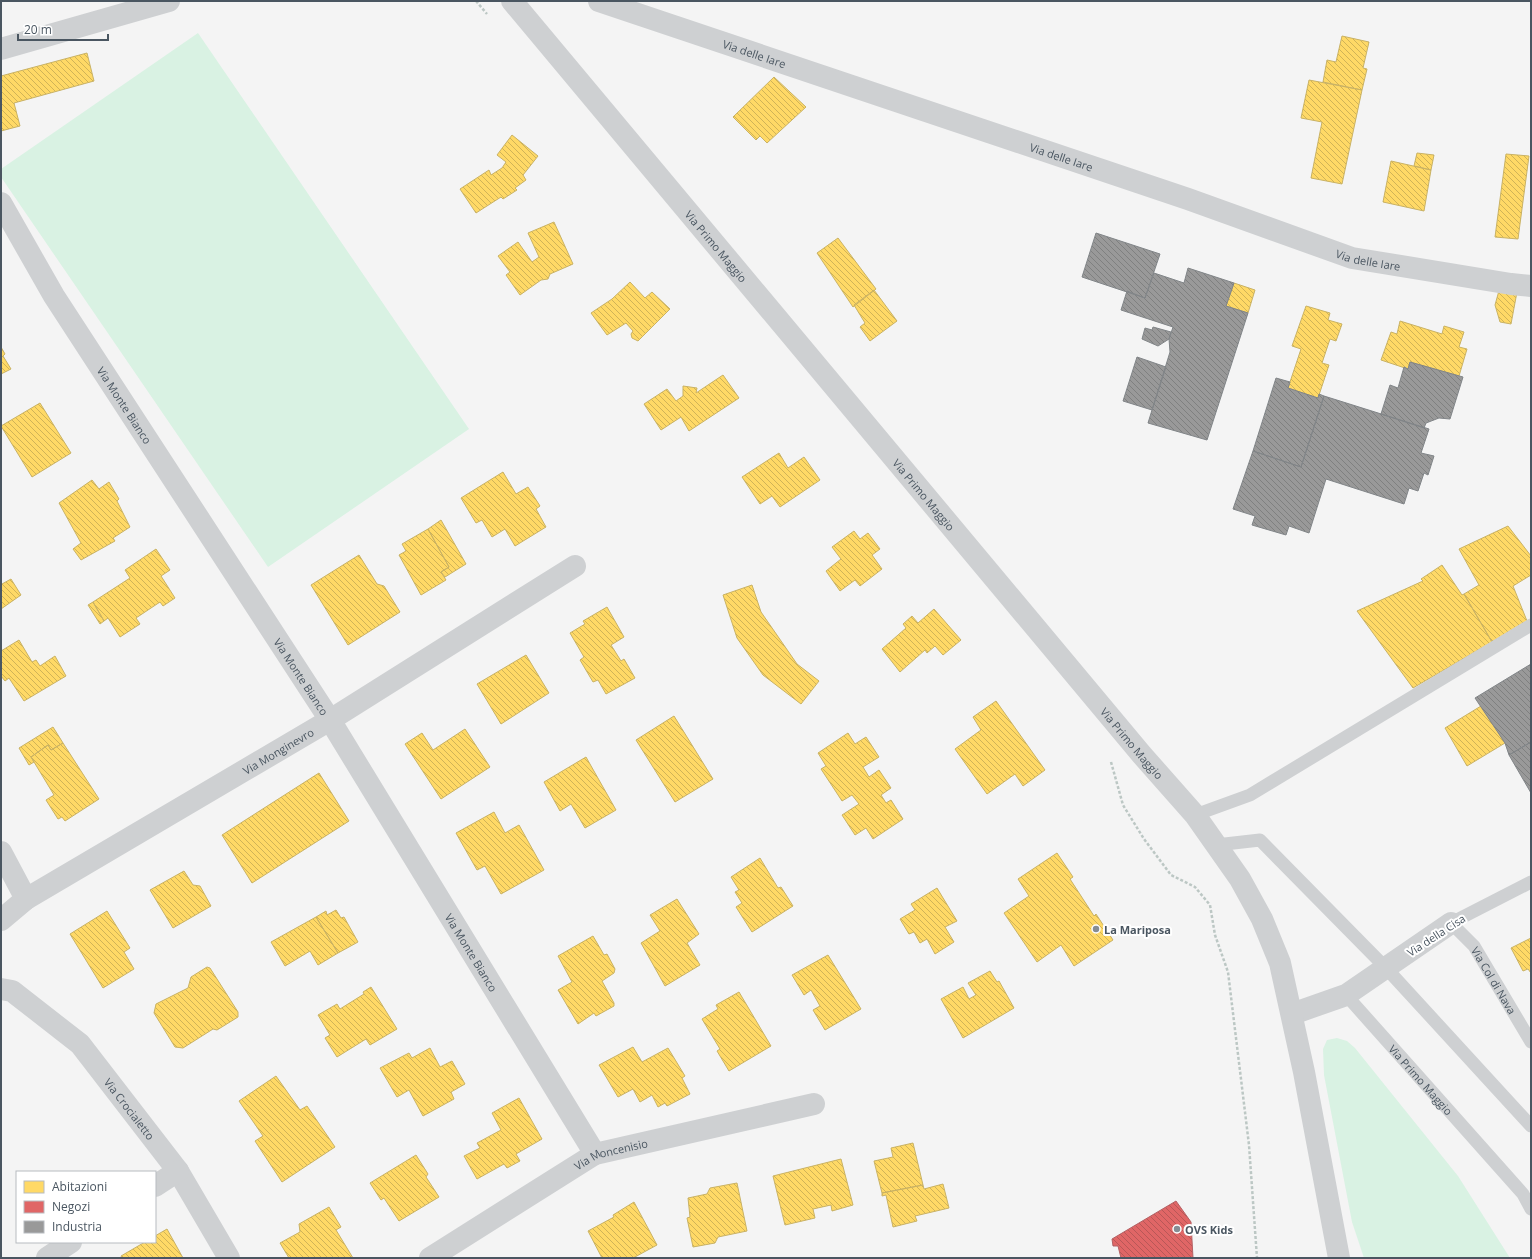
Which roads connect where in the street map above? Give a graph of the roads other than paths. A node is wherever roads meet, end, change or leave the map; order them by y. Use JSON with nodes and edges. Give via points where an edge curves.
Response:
{"nodes":[{"id":1,"x":169,"y":1,"type":"edge"},
{"id":2,"x":512,"y":1,"type":"edge"},
{"id":3,"x":599,"y":1,"type":"edge"},
{"id":4,"x":1,"y":49,"type":"edge"},
{"id":5,"x":1,"y":203,"type":"edge"},
{"id":6,"x":1531,"y":286,"type":"edge"},
{"id":7,"x":575,"y":566,"type":"dead end"},
{"id":8,"x":1531,"y":625,"type":"edge"},
{"id":9,"x":330,"y":720,"type":"junction"},
{"id":10,"x":1195,"y":815,"type":"junction"},
{"id":11,"x":1216,"y":845,"type":"junction"},
{"id":12,"x":1,"y":852,"type":"edge"},
{"id":13,"x":1531,"y":882,"type":"edge"},
{"id":14,"x":26,"y":899,"type":"junction"},
{"id":15,"x":1,"y":920,"type":"edge"},
{"id":16,"x":1451,"y":923,"type":"junction"},
{"id":17,"x":1386,"y":968,"type":"junction"},
{"id":18,"x":1,"y":989,"type":"edge"},
{"id":19,"x":1346,"y":995,"type":"junction"},
{"id":20,"x":1292,"y":1014,"type":"junction"},
{"id":21,"x":1531,"y":1042,"type":"edge"},
{"id":22,"x":814,"y":1104,"type":"dead end"},
{"id":23,"x":1531,"y":1126,"type":"edge"},
{"id":24,"x":595,"y":1154,"type":"junction"},
{"id":25,"x":178,"y":1170,"type":"junction"},
{"id":26,"x":156,"y":1185,"type":"edge"},
{"id":27,"x":1531,"y":1209,"type":"edge"},
{"id":28,"x":70,"y":1243,"type":"edge"},
{"id":29,"x":47,"y":1258,"type":"edge"},
{"id":30,"x":229,"y":1258,"type":"edge"},
{"id":31,"x":430,"y":1258,"type":"edge"},
{"id":32,"x":1339,"y":1258,"type":"edge"}],
"edges":[{"from":1,"to":4,"type":"street"},
{"from":2,"to":10,"type":"street","name":"Via Primo Maggio"},
{"from":3,"to":6,"type":"street","name":"Via delle Iare","via":[[1181,197],[1352,258]]},
{"from":5,"to":9,"type":"street","name":"Via Monte Bianco","via":[[54,296]]},
{"from":7,"to":9,"type":"street","name":"Via Monginevro"},
{"from":8,"to":10,"type":"lane","via":[[1250,795]]},
{"from":9,"to":14,"type":"street","name":"Via Monginevro"},
{"from":9,"to":24,"type":"street","name":"Via Monte Bianco"},
{"from":10,"to":11,"type":"street","name":"Via Primo Maggio"},
{"from":11,"to":17,"type":"lane","via":[[1260,840]]},
{"from":11,"to":20,"type":"street","name":"Via Primo Maggio","via":[[1240,879],[1262,919],[1280,963]]},
{"from":12,"to":14,"type":"street"},
{"from":13,"to":16,"type":"lane","name":"Via della Cisa"},
{"from":14,"to":15,"type":"street","name":"Via Monginevro"},
{"from":16,"to":17,"type":"street","name":"Via della Cisa"},
{"from":16,"to":21,"type":"lane","name":"Via Col di Nava","via":[[1474,946]]},
{"from":17,"to":19,"type":"street","name":"Via della Cisa"},
{"from":17,"to":23,"type":"lane"},
{"from":18,"to":25,"type":"street","name":"Via Crocialetto","via":[[12,992],[80,1044]]},
{"from":19,"to":20,"type":"street"},
{"from":19,"to":27,"type":"lane","name":"Via Primo Maggio","via":[[1523,1194]]},
{"from":20,"to":32,"type":"street","name":"Via Primo Maggio"},
{"from":22,"to":24,"type":"street","name":"Via Moncenisio"},
{"from":24,"to":31,"type":"street","name":"Via Moncenisio"},
{"from":25,"to":26,"type":"street"},
{"from":25,"to":30,"type":"street","name":"Via Crocialetto"},
{"from":28,"to":29,"type":"street"}]}
